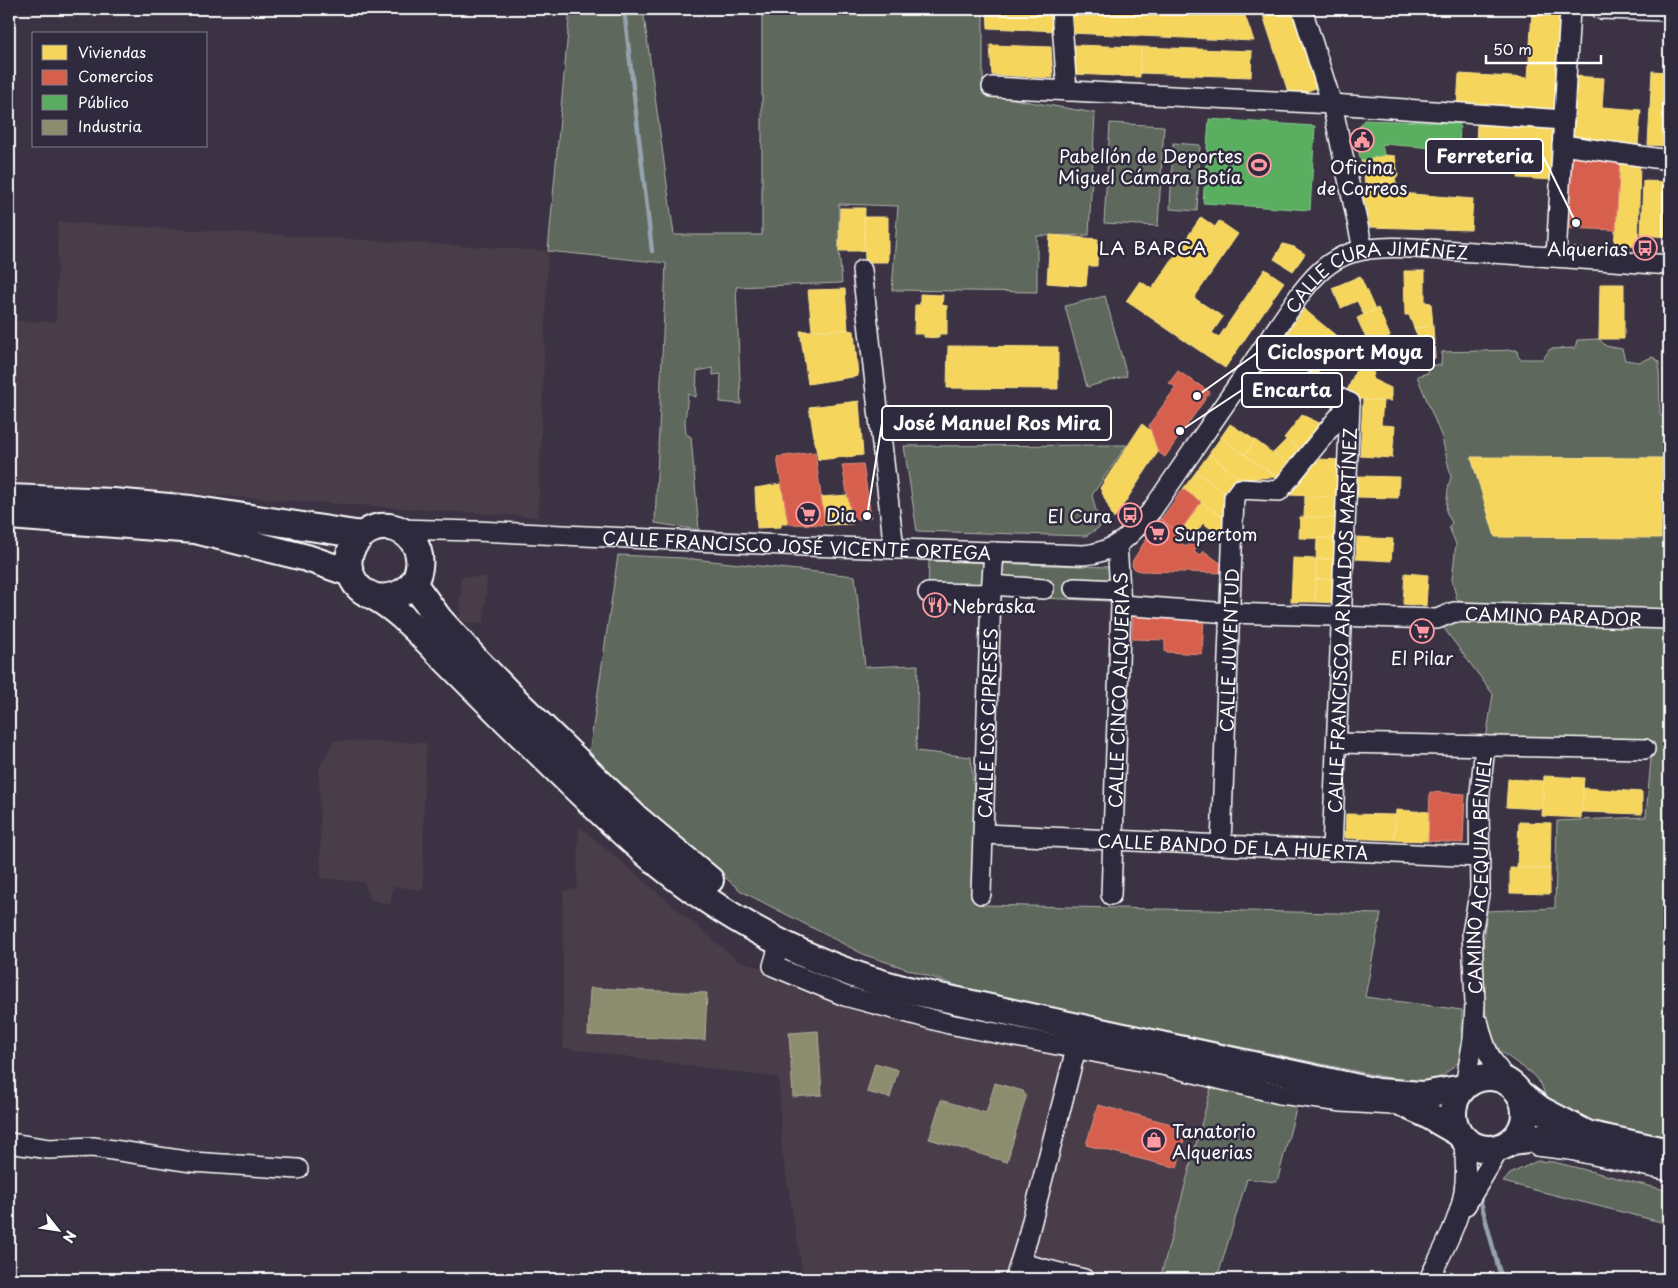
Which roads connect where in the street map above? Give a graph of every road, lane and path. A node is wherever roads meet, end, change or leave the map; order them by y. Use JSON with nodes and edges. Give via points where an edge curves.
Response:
{"nodes":[{"id":1,"x":1062,"y":9,"type":"edge"},
{"id":2,"x":1302,"y":9,"type":"edge"},
{"id":3,"x":1570,"y":9,"type":"edge"},
{"id":4,"x":1600,"y":9,"type":"edge"},
{"id":5,"x":1669,"y":11,"type":"edge"},
{"id":6,"x":992,"y":87,"type":"dead end"},
{"id":7,"x":1068,"y":91,"type":"junction"},
{"id":8,"x":1332,"y":104,"type":"junction"},
{"id":9,"x":1564,"y":120,"type":"junction"},
{"id":10,"x":1562,"y":145,"type":"junction"},
{"id":11,"x":1669,"y":160,"type":"edge"},
{"id":12,"x":1363,"y":249,"type":"junction"},
{"id":13,"x":1556,"y":257,"type":"junction"},
{"id":14,"x":1669,"y":265,"type":"edge"},
{"id":15,"x":862,"y":270,"type":"dead end"},
{"id":16,"x":1256,"y":358,"type":"junction"},
{"id":17,"x":1350,"y":403,"type":"junction"},
{"id":18,"x":9,"y":498,"type":"edge"},
{"id":19,"x":9,"y":516,"type":"edge"},
{"id":20,"x":397,"y":529,"type":"junction"},
{"id":21,"x":475,"y":531,"type":"junction"},
{"id":22,"x":362,"y":534,"type":"junction"},
{"id":23,"x":1117,"y":544,"type":"junction"},
{"id":24,"x":894,"y":549,"type":"junction"},
{"id":25,"x":994,"y":552,"type":"junction"},
{"id":26,"x":417,"y":571,"type":"junction"},
{"id":27,"x":350,"y":573,"type":"junction"},
{"id":28,"x":1074,"y":588,"type":"dead end"},
{"id":29,"x":992,"y":589,"type":"junction"},
{"id":30,"x":1044,"y":589,"type":"dead end"},
{"id":31,"x":928,"y":593,"type":"dead end"},
{"id":32,"x":375,"y":597,"type":"junction"},
{"id":33,"x":1121,"y":598,"type":"junction"},
{"id":34,"x":1229,"y":613,"type":"junction"},
{"id":35,"x":1342,"y":616,"type":"junction"},
{"id":36,"x":1669,"y":620,"type":"edge"},
{"id":37,"x":1338,"y":743,"type":"junction"},
{"id":38,"x":1485,"y":746,"type":"junction"},
{"id":39,"x":1645,"y":749,"type":"dead end"},
{"id":40,"x":984,"y":834,"type":"junction"},
{"id":41,"x":1113,"y":840,"type":"junction"},
{"id":42,"x":1221,"y":845,"type":"junction"},
{"id":43,"x":1332,"y":851,"type":"junction"},
{"id":44,"x":1480,"y":858,"type":"junction"},
{"id":45,"x":982,"y":894,"type":"dead end"},
{"id":46,"x":1111,"y":895,"type":"dead end"},
{"id":47,"x":780,"y":942,"type":"junction"},
{"id":48,"x":932,"y":995,"type":"junction"},
{"id":49,"x":1475,"y":1004,"type":"junction"},
{"id":50,"x":1076,"y":1049,"type":"junction"},
{"id":51,"x":1464,"y":1087,"type":"junction"},
{"id":52,"x":1514,"y":1087,"type":"junction"},
{"id":53,"x":1377,"y":1092,"type":"junction"},
{"id":54,"x":1410,"y":1106,"type":"junction"},
{"id":55,"x":1590,"y":1135,"type":"junction"},
{"id":56,"x":1461,"y":1136,"type":"junction"},
{"id":57,"x":9,"y":1143,"type":"edge"},
{"id":58,"x":1507,"y":1144,"type":"junction"},
{"id":59,"x":1669,"y":1152,"type":"edge"},
{"id":60,"x":298,"y":1168,"type":"dead end"},
{"id":61,"x":1669,"y":1171,"type":"edge"},
{"id":62,"x":1459,"y":1214,"type":"junction"},
{"id":63,"x":1017,"y":1271,"type":"edge"},
{"id":64,"x":1084,"y":1279,"type":"edge"},
{"id":65,"x":1430,"y":1279,"type":"edge"}],
"edges":[{"from":1,"to":7,"type":"street"},
{"from":2,"to":8,"type":"street"},
{"from":3,"to":9,"type":"street"},
{"from":4,"to":5,"type":"street"},
{"from":6,"to":7,"type":"street"},
{"from":7,"to":8,"type":"street"},
{"from":8,"to":9,"type":"street"},
{"from":8,"to":12,"type":"street"},
{"from":9,"to":10,"type":"street"},
{"from":10,"to":11,"type":"street"},
{"from":10,"to":13,"type":"street"},
{"from":12,"to":13,"type":"street","name":"CALLE CURA JIMÉNEZ"},
{"from":12,"to":16,"type":"street","name":"CALLE CURA JIMÉNEZ","via":[[1343,256],[1314,276]]},
{"from":13,"to":14,"type":"street","name":"CALLE CURA JIMÉNEZ"},
{"from":15,"to":24,"type":"street"},
{"from":16,"to":17,"type":"street","name":"CALLE FRANCISCO ARNALDOS MARTÍNEZ"},
{"from":16,"to":23,"type":"street","name":"CALLE CURA JIMÉNEZ","via":[[1152,510]]},
{"from":17,"to":34,"type":"street","name":"CALLE JUVENTUD","via":[[1279,491],[1240,490],[1234,497]]},
{"from":17,"to":35,"type":"street","name":"CALLE FRANCISCO ARNALDOS MARTÍNEZ"},
{"from":18,"to":22,"type":"highway","via":[[113,502]]},
{"from":19,"to":27,"type":"highway","via":[[195,530],[298,555]]},
{"from":20,"to":21,"type":"street"},
{"from":20,"to":22,"type":"highway","via":[[379,527]]},
{"from":20,"to":26,"type":"highway","via":[[413,541]]},
{"from":21,"to":24,"type":"street","name":"CALLE FRANCISCO JOSÉ VICENTE ORTEGA"},
{"from":21,"to":26,"type":"street","via":[[437,542]]},
{"from":22,"to":27,"type":"highway","via":[[350,552]]},
{"from":23,"to":25,"type":"street","name":"CALLE FRANCISCO JOSÉ VICENTE ORTEGA","via":[[1108,550],[1084,555]]},
{"from":23,"to":33,"type":"street","name":"CALLE CINCO ALQUERÍAS"},
{"from":24,"to":25,"type":"street","name":"CALLE FRANCISCO JOSÉ VICENTE ORTEGA"},
{"from":25,"to":29,"type":"street","name":"CALLE LOS CIPRESES"},
{"from":26,"to":32,"type":"highway","via":[[406,591],[397,596]]},
{"from":26,"to":48,"type":"highway","via":[[439,619],[483,668],[636,818],[694,867],[785,928],[850,961]]},
{"from":27,"to":32,"type":"highway","via":[[359,588]]},
{"from":28,"to":33,"type":"street","name":"CAMINO PARADOR"},
{"from":29,"to":30,"type":"street"},
{"from":29,"to":31,"type":"street"},
{"from":29,"to":40,"type":"street","name":"CALLE LOS CIPRESES"},
{"from":32,"to":47,"type":"highway","via":[[411,624],[573,786],[648,855],[719,906]]},
{"from":33,"to":34,"type":"street","name":"CAMINO PARADOR"},
{"from":33,"to":41,"type":"street","name":"CALLE CINCO ALQUERÍAS"},
{"from":34,"to":35,"type":"street","name":"CAMINO PARADOR"},
{"from":34,"to":42,"type":"street","name":"CALLE JUVENTUD"},
{"from":35,"to":36,"type":"street","name":"CAMINO PARADOR","via":[[1437,619],[1454,612]]},
{"from":35,"to":37,"type":"street","name":"CALLE FRANCISCO ARNALDOS MARTÍNEZ"},
{"from":37,"to":38,"type":"street"},
{"from":37,"to":43,"type":"street","name":"CALLE FRANCISCO ARNALDOS MARTÍNEZ"},
{"from":38,"to":39,"type":"street"},
{"from":38,"to":44,"type":"street","name":"CAMINO ACEQUIA BENIEL","via":[[1479,803]]},
{"from":40,"to":41,"type":"street","name":"CALLE BANDO DE LA HUERTA"},
{"from":40,"to":45,"type":"street","name":"CALLE LOS CIPRESES"},
{"from":41,"to":42,"type":"street","name":"CALLE BANDO DE LA HUERTA"},
{"from":41,"to":46,"type":"street","name":"CALLE CINCO ALQUERÍAS"},
{"from":42,"to":43,"type":"street","name":"CALLE BANDO DE LA HUERTA"},
{"from":43,"to":44,"type":"street","name":"CALLE BANDO DE LA HUERTA"},
{"from":44,"to":49,"type":"street","name":"CAMINO ACEQUIA BENIEL","via":[[1480,889],[1472,933]]},
{"from":47,"to":48,"type":"highway","via":[[875,982]]},
{"from":47,"to":50,"type":"street","via":[[773,966],[845,996],[949,1024]]},
{"from":48,"to":53,"type":"highway"},
{"from":49,"to":51,"type":"street","via":[[1473,1039]]},
{"from":49,"to":52,"type":"street","via":[[1484,1046],[1492,1062]]},
{"from":50,"to":54,"type":"street","via":[[1166,1066],[1280,1094]]},
{"from":50,"to":63,"type":"street"},
{"from":51,"to":52,"type":"highway","via":[[1485,1076],[1497,1077]]},
{"from":51,"to":53,"type":"highway","via":[[1422,1095]]},
{"from":51,"to":56,"type":"highway","via":[[1457,1096],[1453,1114]]},
{"from":52,"to":55,"type":"highway","via":[[1541,1110]]},
{"from":52,"to":58,"type":"highway","via":[[1526,1110],[1525,1119],[1519,1135]]},
{"from":53,"to":54,"type":"highway"},
{"from":54,"to":56,"type":"highway"},
{"from":55,"to":58,"type":"highway","via":[[1542,1137]]},
{"from":55,"to":59,"type":"highway"},
{"from":56,"to":58,"type":"highway","via":[[1480,1148]]},
{"from":56,"to":62,"type":"street","via":[[1466,1160]]},
{"from":57,"to":60,"type":"street","via":[[49,1149],[92,1147],[192,1162]]},
{"from":58,"to":61,"type":"street","via":[[1570,1150]]},
{"from":58,"to":62,"type":"street"},
{"from":62,"to":65,"type":"street"},
{"from":63,"to":64,"type":"street"}]}
